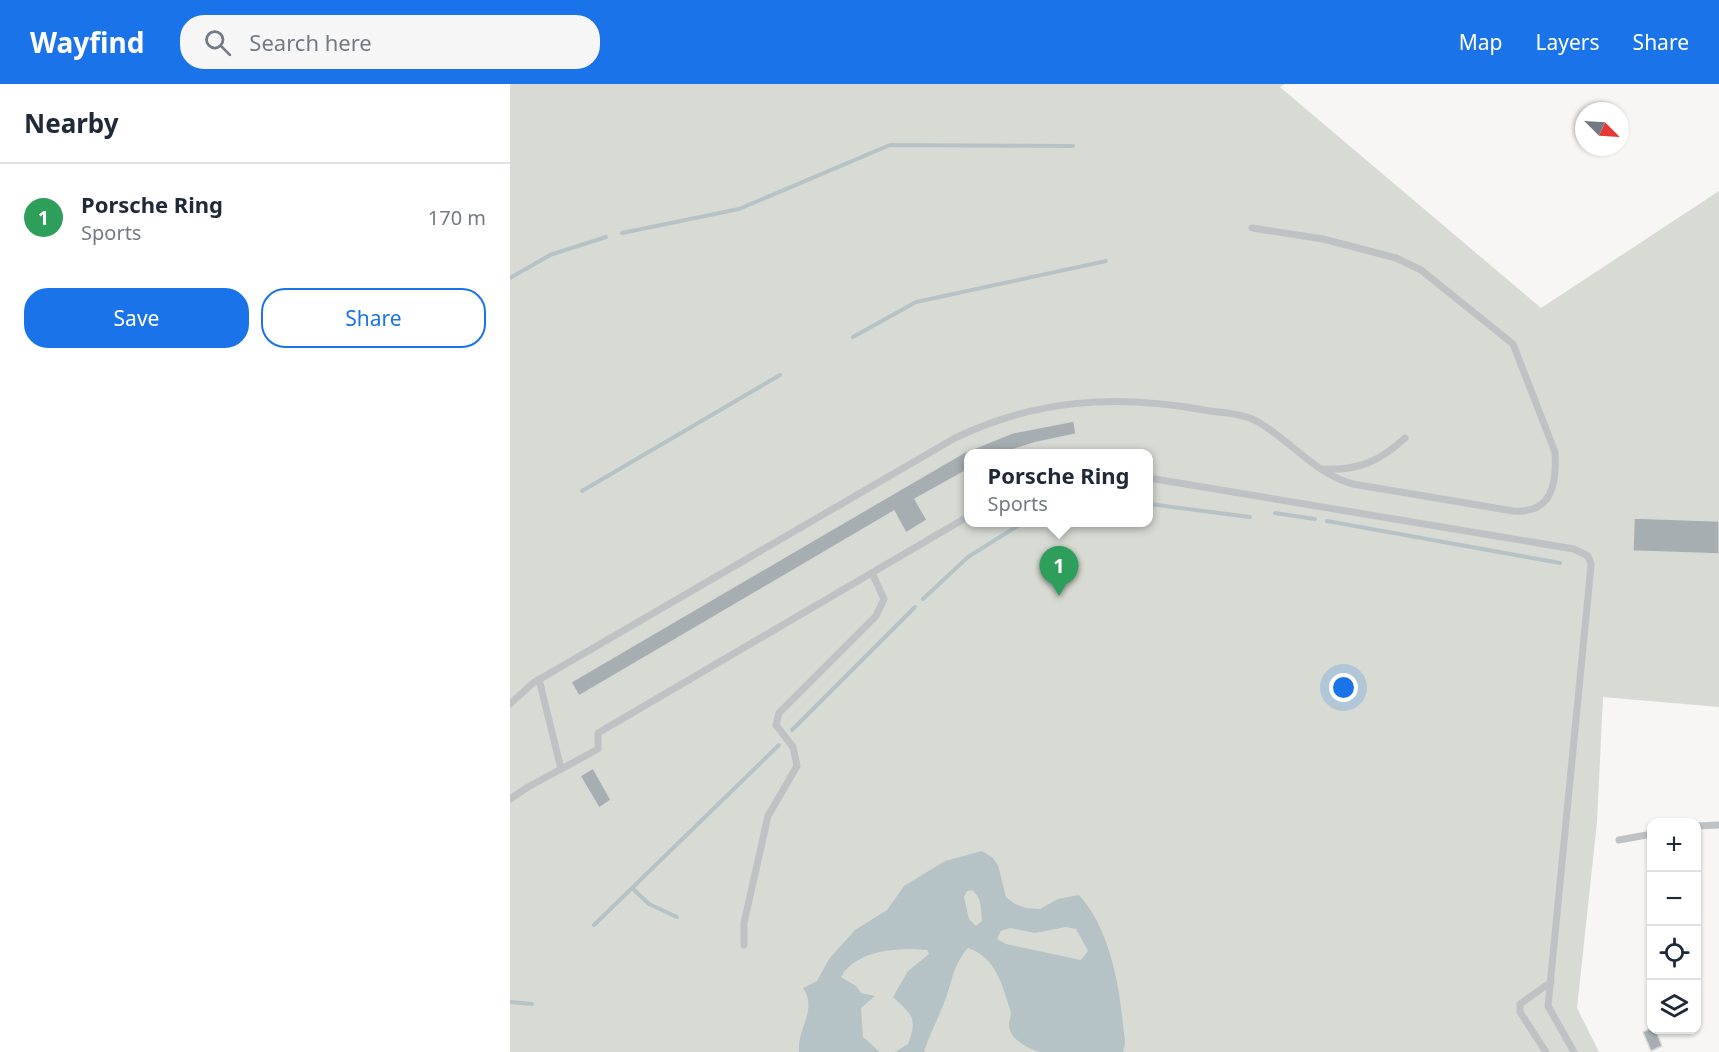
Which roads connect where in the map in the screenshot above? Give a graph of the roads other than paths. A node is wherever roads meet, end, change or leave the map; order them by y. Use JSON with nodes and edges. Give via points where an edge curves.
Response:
{"nodes":[{"id":1,"x":1252,"y":228,"type":"dead end"},
{"id":2,"x":1405,"y":438,"type":"dead end"},
{"id":3,"x":1321,"y":469,"type":"junction"},
{"id":4,"x":1153,"y":479,"type":"edge"},
{"id":5,"x":964,"y":519,"type":"edge"},
{"id":6,"x":872,"y":573,"type":"junction"},
{"id":7,"x":539,"y":679,"type":"junction"},
{"id":8,"x":510,"y":704,"type":"edge"},
{"id":9,"x":561,"y":769,"type":"junction"},
{"id":10,"x":510,"y":799,"type":"edge"},
{"id":11,"x":1719,"y":825,"type":"edge"},
{"id":12,"x":1701,"y":826,"type":"edge"},
{"id":13,"x":1647,"y":835,"type":"edge"},
{"id":14,"x":1619,"y":840,"type":"dead end"},
{"id":15,"x":744,"y":945,"type":"dead end"},
{"id":16,"x":1551,"y":982,"type":"junction"},
{"id":17,"x":1546,"y":1052,"type":"edge"},
{"id":18,"x":1574,"y":1052,"type":"edge"}],
"edges":[{"from":1,"to":3,"type":"lane","via":[[1396,258],[1429,276],[1513,344],[1550,434],[1556,469],[1548,499],[1524,512],[1353,484]]},
{"from":2,"to":3,"type":"lane","via":[[1385,456],[1368,464],[1344,470]]},
{"from":3,"to":7,"type":"lane","via":[[1250,418],[1183,406],[1104,400],[1054,405],[1020,414],[955,438]]},
{"from":4,"to":16,"type":"lane","via":[[1574,549],[1588,556],[1590,570]]},
{"from":5,"to":6,"type":"lane"},
{"from":6,"to":9,"type":"lane","via":[[598,733],[598,749]]},
{"from":6,"to":15,"type":"lane","via":[[884,599],[876,616],[779,713],[777,725],[793,747],[797,766],[768,816],[744,924]]},
{"from":7,"to":8,"type":"lane"},
{"from":7,"to":9,"type":"lane"},
{"from":9,"to":10,"type":"lane"},
{"from":11,"to":12,"type":"lane"},
{"from":13,"to":14,"type":"lane"},
{"from":16,"to":17,"type":"lane","via":[[1520,1004],[1520,1012]]},
{"from":16,"to":18,"type":"lane","via":[[1548,1006]]}]}
